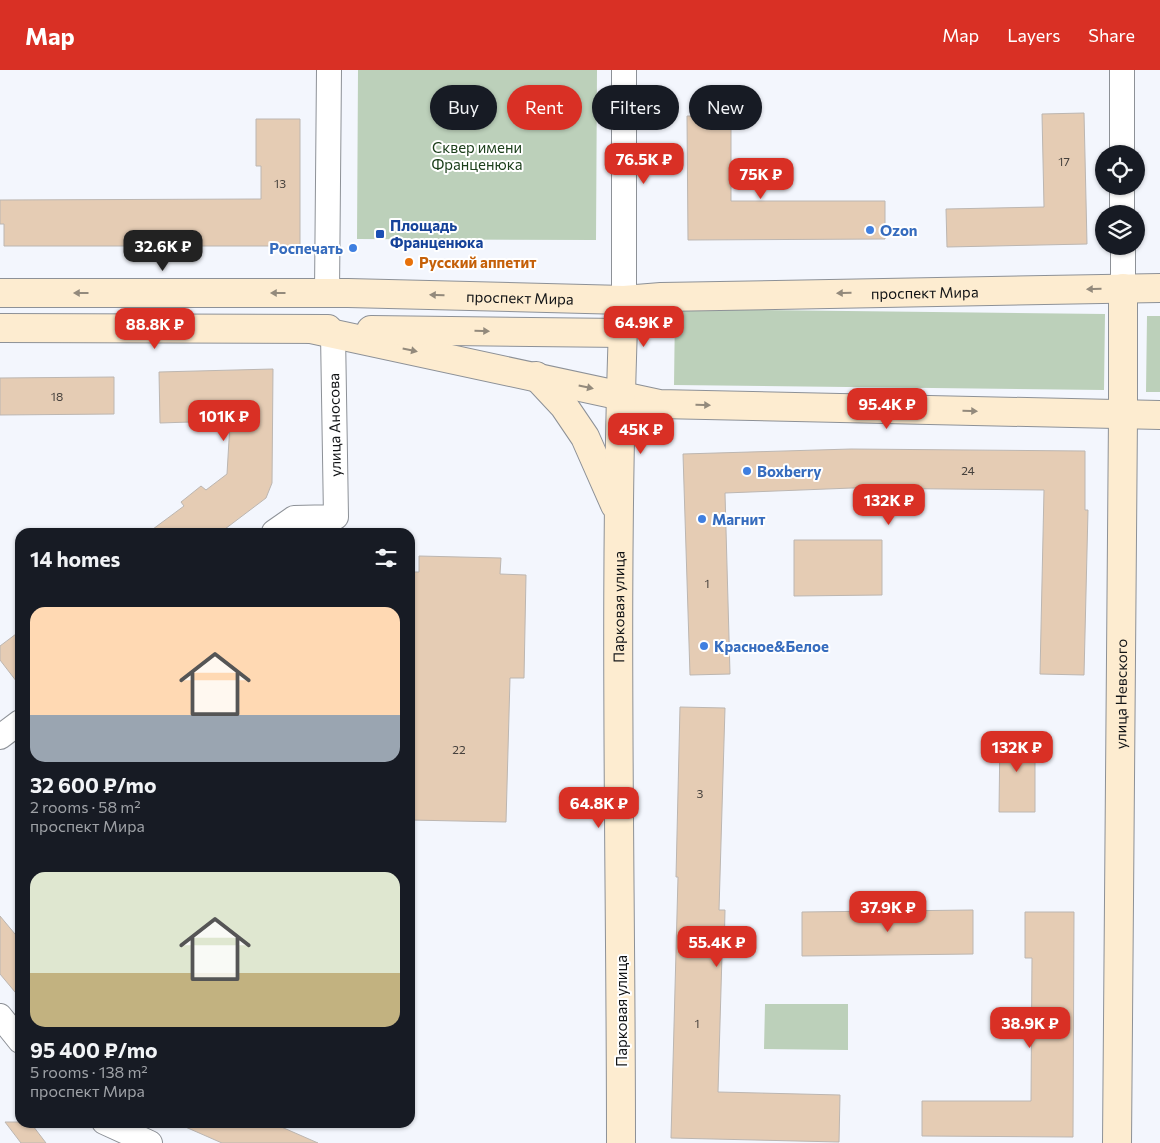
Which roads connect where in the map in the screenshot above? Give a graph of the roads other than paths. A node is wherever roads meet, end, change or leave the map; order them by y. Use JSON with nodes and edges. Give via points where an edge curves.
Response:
{"nodes":[{"id":1,"x":329,"y":70,"type":"edge"},
{"id":2,"x":624,"y":70,"type":"edge"},
{"id":3,"x":1122,"y":70,"type":"edge"},
{"id":4,"x":1122,"y":145,"type":"edge"},
{"id":5,"x":1122,"y":255,"type":"edge"},
{"id":6,"x":1123,"y":288,"type":"junction"},
{"id":7,"x":1160,"y":288,"type":"edge"},
{"id":8,"x":327,"y":293,"type":"junction"},
{"id":9,"x":0,"y":294,"type":"edge"},
{"id":10,"x":624,"y":300,"type":"junction"},
{"id":11,"x":0,"y":328,"type":"edge"},
{"id":12,"x":322,"y":331,"type":"junction"},
{"id":13,"x":623,"y":332,"type":"junction"},
{"id":14,"x":536,"y":376,"type":"junction"},
{"id":15,"x":620,"y":394,"type":"junction"},
{"id":16,"x":1124,"y":415,"type":"junction"},
{"id":17,"x":1160,"y":415,"type":"edge"},
{"id":18,"x":619,"y":516,"type":"junction"},
{"id":19,"x":280,"y":528,"type":"edge"},
{"id":20,"x":15,"y":726,"type":"edge"},
{"id":21,"x":0,"y":737,"type":"edge"},
{"id":22,"x":0,"y":1016,"type":"edge"},
{"id":23,"x":15,"y":1035,"type":"edge"},
{"id":24,"x":111,"y":1128,"type":"edge"},
{"id":25,"x":122,"y":1138,"type":"edge"},
{"id":26,"x":150,"y":1143,"type":"edge"},
{"id":27,"x":621,"y":1143,"type":"edge"},
{"id":28,"x":1117,"y":1143,"type":"edge"}],
"edges":[{"from":1,"to":8,"type":"street"},
{"from":2,"to":10,"type":"street","name":"Парковая улица"},
{"from":3,"to":4,"type":"street"},
{"from":5,"to":6,"type":"street","name":"улица Невского"},
{"from":6,"to":7,"type":"main road","name":"проспект Мира"},
{"from":6,"to":10,"type":"main road","name":"проспект Мира","one_way":true},
{"from":6,"to":16,"type":"main road","name":"улица Невского"},
{"from":8,"to":9,"type":"main road","name":"проспект Мира","one_way":true},
{"from":10,"to":8,"type":"main road","name":"проспект Мира","one_way":true},
{"from":10,"to":13,"type":"main road","name":"Парковая улица"},
{"from":11,"to":12,"type":"main road"},
{"from":12,"to":13,"type":"main road","one_way":true},
{"from":12,"to":14,"type":"main road","one_way":true},
{"from":12,"to":19,"type":"street","name":"улица Аносова","via":[[336,517],[294,518]]},
{"from":13,"to":15,"type":"main road","name":"Парковая улица"},
{"from":14,"to":15,"type":"main road","one_way":true},
{"from":14,"to":18,"type":"main road","via":[[564,406],[585,437]]},
{"from":15,"to":16,"type":"main road","one_way":true,"via":[[658,404]]},
{"from":15,"to":18,"type":"main road","name":"Парковая улица"},
{"from":16,"to":17,"type":"main road"},
{"from":16,"to":28,"type":"main road","name":"улица Невского"},
{"from":18,"to":27,"type":"main road","name":"Парковая улица"},
{"from":20,"to":21,"type":"street"},
{"from":22,"to":23,"type":"street"},
{"from":24,"to":25,"type":"street"},
{"from":25,"to":26,"type":"street"}]}
